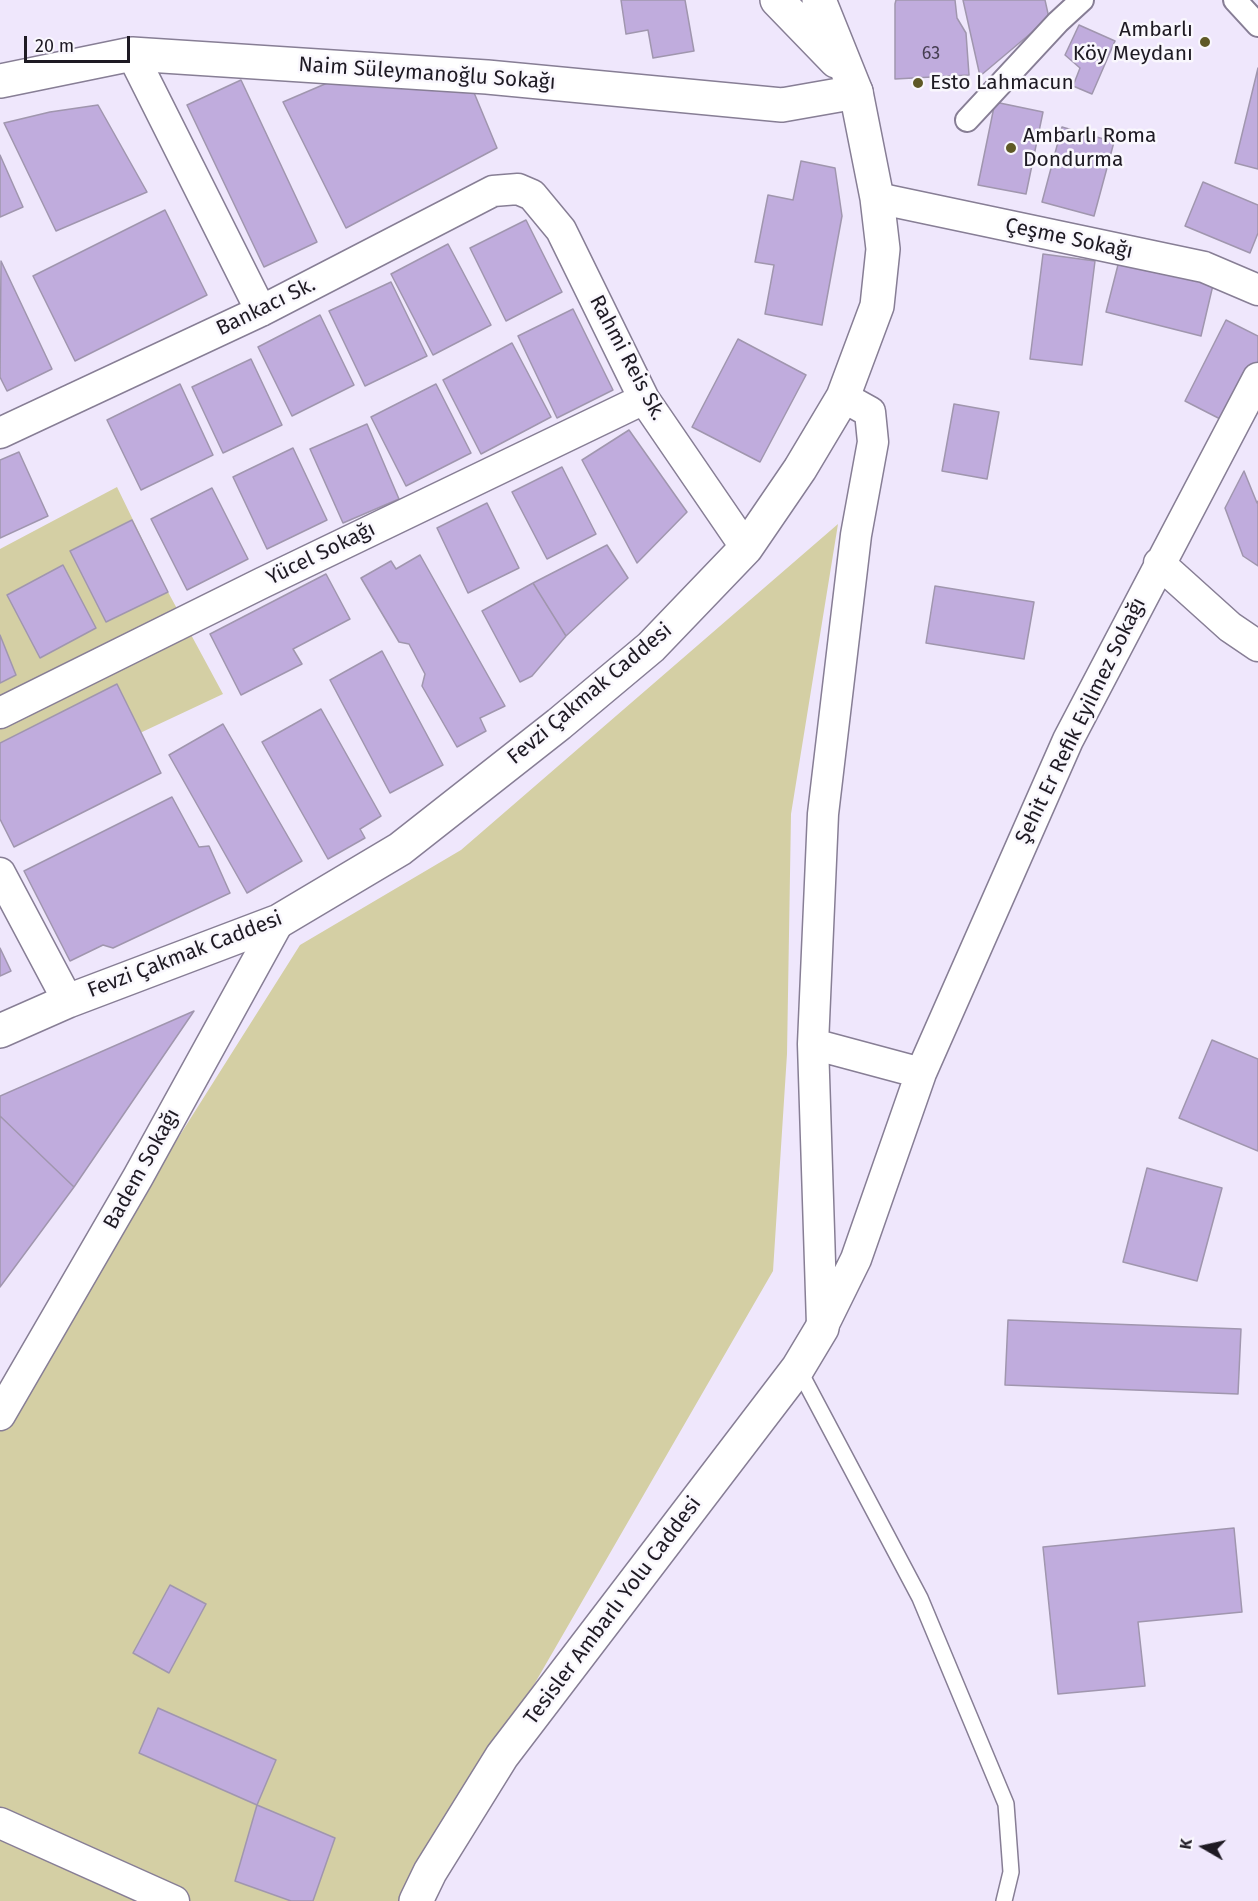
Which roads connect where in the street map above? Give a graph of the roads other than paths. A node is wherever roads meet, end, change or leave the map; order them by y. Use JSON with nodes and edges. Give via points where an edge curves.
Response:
{"nodes":[{"id":1,"x":777,"y":0,"type":"edge"},
{"id":2,"x":819,"y":0,"type":"edge"},
{"id":3,"x":1082,"y":0,"type":"edge"},
{"id":4,"x":1235,"y":0,"type":"edge"},
{"id":5,"x":1258,"y":25,"type":"edge"},
{"id":6,"x":132,"y":54,"type":"junction"},
{"id":7,"x":0,"y":81,"type":"edge"},
{"id":8,"x":853,"y":85,"type":"junction"},
{"id":9,"x":968,"y":120,"type":"dead end"},
{"id":10,"x":532,"y":195,"type":"joint"},
{"id":11,"x":876,"y":198,"type":"junction"},
{"id":12,"x":1258,"y":290,"type":"edge"},
{"id":13,"x":261,"y":311,"type":"junction"},
{"id":14,"x":1258,"y":378,"type":"edge"},
{"id":15,"x":843,"y":397,"type":"junction"},
{"id":16,"x":644,"y":399,"type":"junction"},
{"id":17,"x":0,"y":433,"type":"edge"},
{"id":18,"x":746,"y":548,"type":"junction"},
{"id":19,"x":1159,"y":562,"type":"junction"},
{"id":20,"x":1258,"y":646,"type":"edge"},
{"id":21,"x":0,"y":713,"type":"edge"},
{"id":22,"x":0,"y":873,"type":"edge"},
{"id":23,"x":279,"y":921,"type":"junction"},
{"id":24,"x":68,"y":1001,"type":"junction"},
{"id":25,"x":0,"y":1031,"type":"edge"},
{"id":26,"x":813,"y":1044,"type":"junction"},
{"id":27,"x":921,"y":1073,"type":"junction"},
{"id":28,"x":822,"y":1328,"type":"junction"},
{"id":29,"x":798,"y":1368,"type":"junction"},
{"id":30,"x":0,"y":1415,"type":"edge"},
{"id":31,"x":0,"y":1823,"type":"edge"},
{"id":32,"x":174,"y":1901,"type":"edge"},
{"id":33,"x":416,"y":1901,"type":"edge"},
{"id":34,"x":1004,"y":1901,"type":"edge"}],
"edges":[{"from":1,"to":8,"type":"main road","via":[[822,45]]},
{"from":2,"to":8,"type":"main road","name":"Fevzi Çakmak Caddesi"},
{"from":3,"to":9,"type":"street"},
{"from":4,"to":5,"type":"street"},
{"from":6,"to":7,"type":"main road","name":"Naim Süleymanoğlu Sokağı"},
{"from":6,"to":8,"type":"main road","name":"Naim Süleymanoğlu Sokağı","via":[[487,77],[782,105]]},
{"from":6,"to":13,"type":"street"},
{"from":8,"to":11,"type":"main road","name":"Fevzi Çakmak Caddesi"},
{"from":10,"to":13,"type":"street","name":"Bankacı Sk.","via":[[518,189],[493,191]]},
{"from":10,"to":16,"type":"street","name":"Rahmi Reis Sk.","via":[[561,230]]},
{"from":11,"to":12,"type":"street","name":"Çeşme Sokağı","via":[[1204,267]]},
{"from":11,"to":15,"type":"main road","name":"Fevzi Çakmak Caddesi","via":[[883,249],[877,306]]},
{"from":13,"to":17,"type":"street","name":"Bankacı Sk."},
{"from":14,"to":19,"type":"street","name":"Şehit Er Refik Eyilmez Sokağı"},
{"from":15,"to":18,"type":"main road","name":"Fevzi Çakmak Caddesi"},
{"from":15,"to":26,"type":"street","via":[[870,412],[873,442],[856,536],[823,814]]},
{"from":16,"to":18,"type":"street","name":"Rahmi Reis Sk."},
{"from":16,"to":21,"type":"street","name":"Yücel Sokağı"},
{"from":18,"to":23,"type":"main road","name":"Fevzi Çakmak Caddesi","via":[[651,647],[558,724],[400,849]]},
{"from":19,"to":20,"type":"street","via":[[1230,627]]},
{"from":19,"to":27,"type":"street","name":"Şehit Er Refik Eyilmez Sokağı","via":[[1068,740]]},
{"from":22,"to":24,"type":"street"},
{"from":23,"to":24,"type":"main road","name":"Fevzi Çakmak Caddesi"},
{"from":23,"to":30,"type":"street","name":"Badem Sokağı","via":[[138,1177]]},
{"from":24,"to":25,"type":"main road","name":"Fevzi Çakmak Caddesi"},
{"from":26,"to":27,"type":"street"},
{"from":26,"to":28,"type":"street"},
{"from":27,"to":28,"type":"street","name":"Şehit Er Refik Eyilmez Sokağı","via":[[856,1259]]},
{"from":28,"to":29,"type":"main road","name":"Tesisler Ambarlı Yolu Caddesi"},
{"from":29,"to":33,"type":"main road","name":"Tesisler Ambarlı Yolu Caddesi","via":[[502,1756]]},
{"from":29,"to":34,"type":"lane","via":[[920,1598],[1006,1804],[1011,1872]]},
{"from":31,"to":32,"type":"street"}]}
